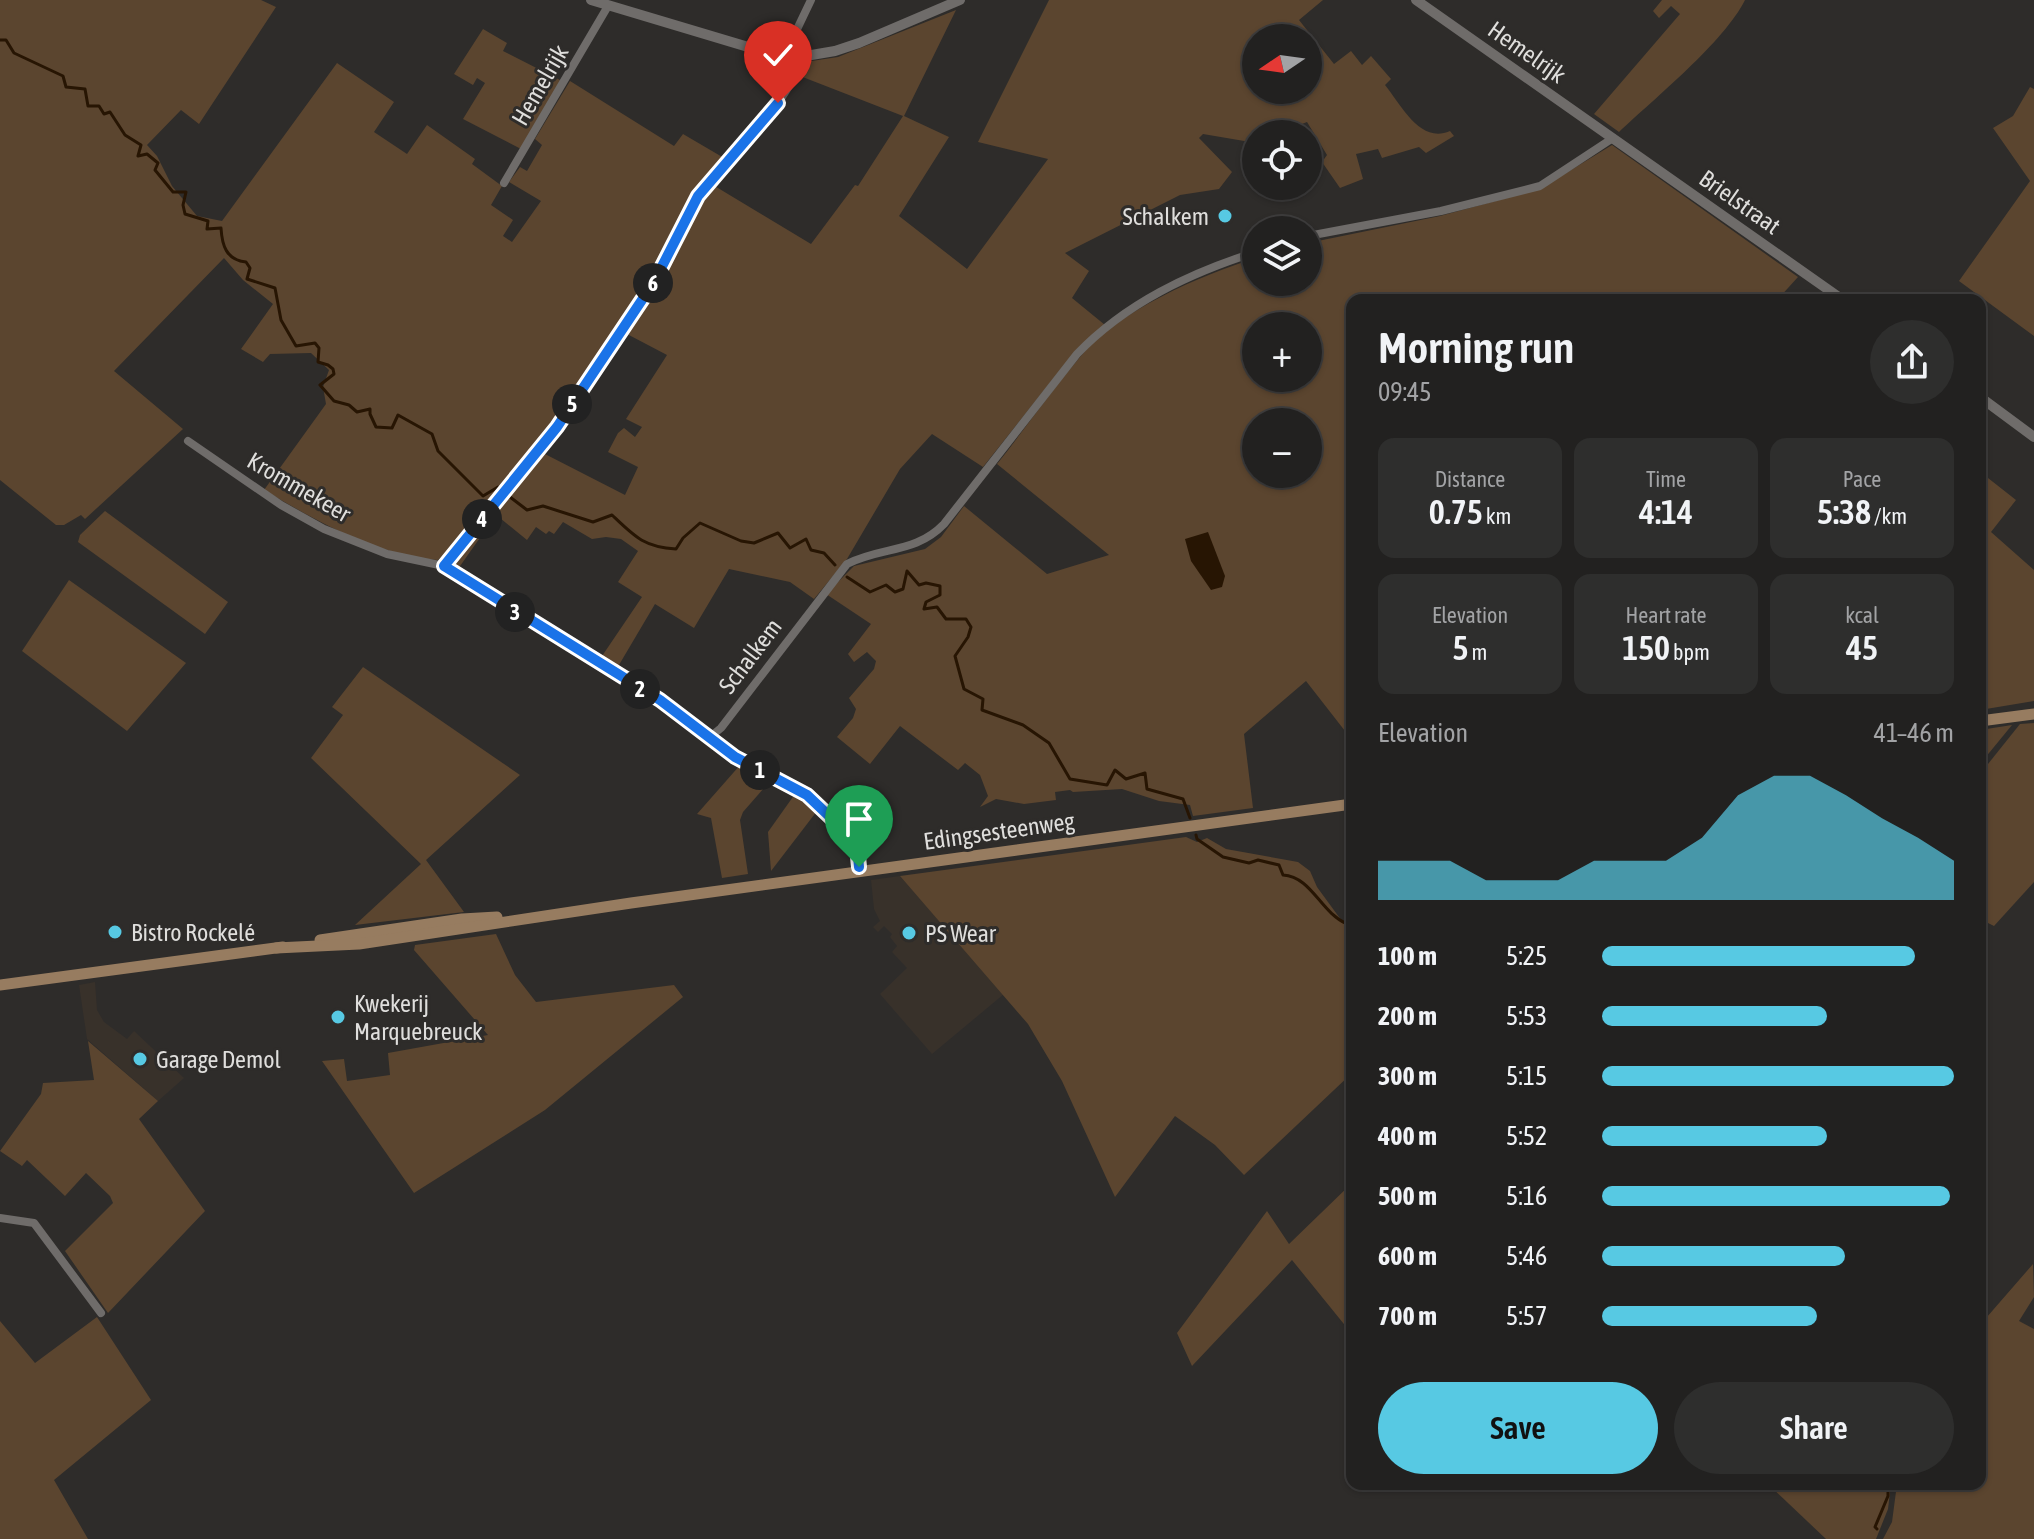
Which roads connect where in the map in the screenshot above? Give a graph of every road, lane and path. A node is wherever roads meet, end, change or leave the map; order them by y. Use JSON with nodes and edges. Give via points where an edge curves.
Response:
{"nodes":[{"id":1,"x":591,"y":0,"type":"edge"},
{"id":2,"x":811,"y":0,"type":"edge"},
{"id":3,"x":960,"y":0,"type":"edge"},
{"id":4,"x":1416,"y":0,"type":"edge"},
{"id":5,"x":608,"y":6,"type":"junction"},
{"id":6,"x":788,"y":59,"type":"junction"},
{"id":7,"x":1613,"y":138,"type":"junction"},
{"id":8,"x":504,"y":183,"type":"dead end"},
{"id":9,"x":1322,"y":233,"type":"edge"},
{"id":10,"x":1242,"y":257,"type":"edge"},
{"id":11,"x":1834,"y":294,"type":"edge"},
{"id":12,"x":1986,"y":401,"type":"edge"},
{"id":13,"x":2034,"y":437,"type":"edge"},
{"id":14,"x":188,"y":441,"type":"dead end"},
{"id":15,"x":444,"y":566,"type":"junction"},
{"id":16,"x":2034,"y":714,"type":"edge"},
{"id":17,"x":1986,"y":720,"type":"edge"},
{"id":18,"x":710,"y":737,"type":"junction"},
{"id":19,"x":1346,"y":805,"type":"edge"},
{"id":20,"x":859,"y":872,"type":"junction"},
{"id":21,"x":0,"y":985,"type":"edge"},
{"id":22,"x":0,"y":1218,"type":"edge"},
{"id":23,"x":101,"y":1313,"type":"dead end"}],
"edges":[{"from":1,"to":5,"type":"street"},
{"from":2,"to":6,"type":"street"},
{"from":3,"to":6,"type":"street","via":[[859,43]]},
{"from":4,"to":7,"type":"street","name":"Hemelrijk"},
{"from":5,"to":6,"type":"street"},
{"from":5,"to":8,"type":"street","name":"Hemelrijk"},
{"from":6,"to":15,"type":"street","via":[[791,83],[778,103],[698,196],[654,282],[557,427]]},
{"from":7,"to":9,"type":"street","via":[[1540,186]]},
{"from":7,"to":11,"type":"street","name":"Brielstraat"},
{"from":10,"to":18,"type":"street","name":"Schalkem","via":[[1156,294],[1093,337],[944,524],[923,542],[847,564]]},
{"from":12,"to":13,"type":"street"},
{"from":14,"to":15,"type":"street","name":"Krommekeer","via":[[324,529],[387,554]]},
{"from":15,"to":18,"type":"street","name":"Krommekeer","via":[[660,700]]},
{"from":16,"to":17,"type":"main road"},
{"from":18,"to":20,"type":"street","name":"Krommekeer","via":[[735,757],[807,795],[857,846]]},
{"from":19,"to":20,"type":"main road","name":"Edingsesteenweg"},
{"from":20,"to":21,"type":"main road","name":"Edingsesteenweg","via":[[359,944],[276,948]]},
{"from":22,"to":23,"type":"street","via":[[34,1223]]}]}
